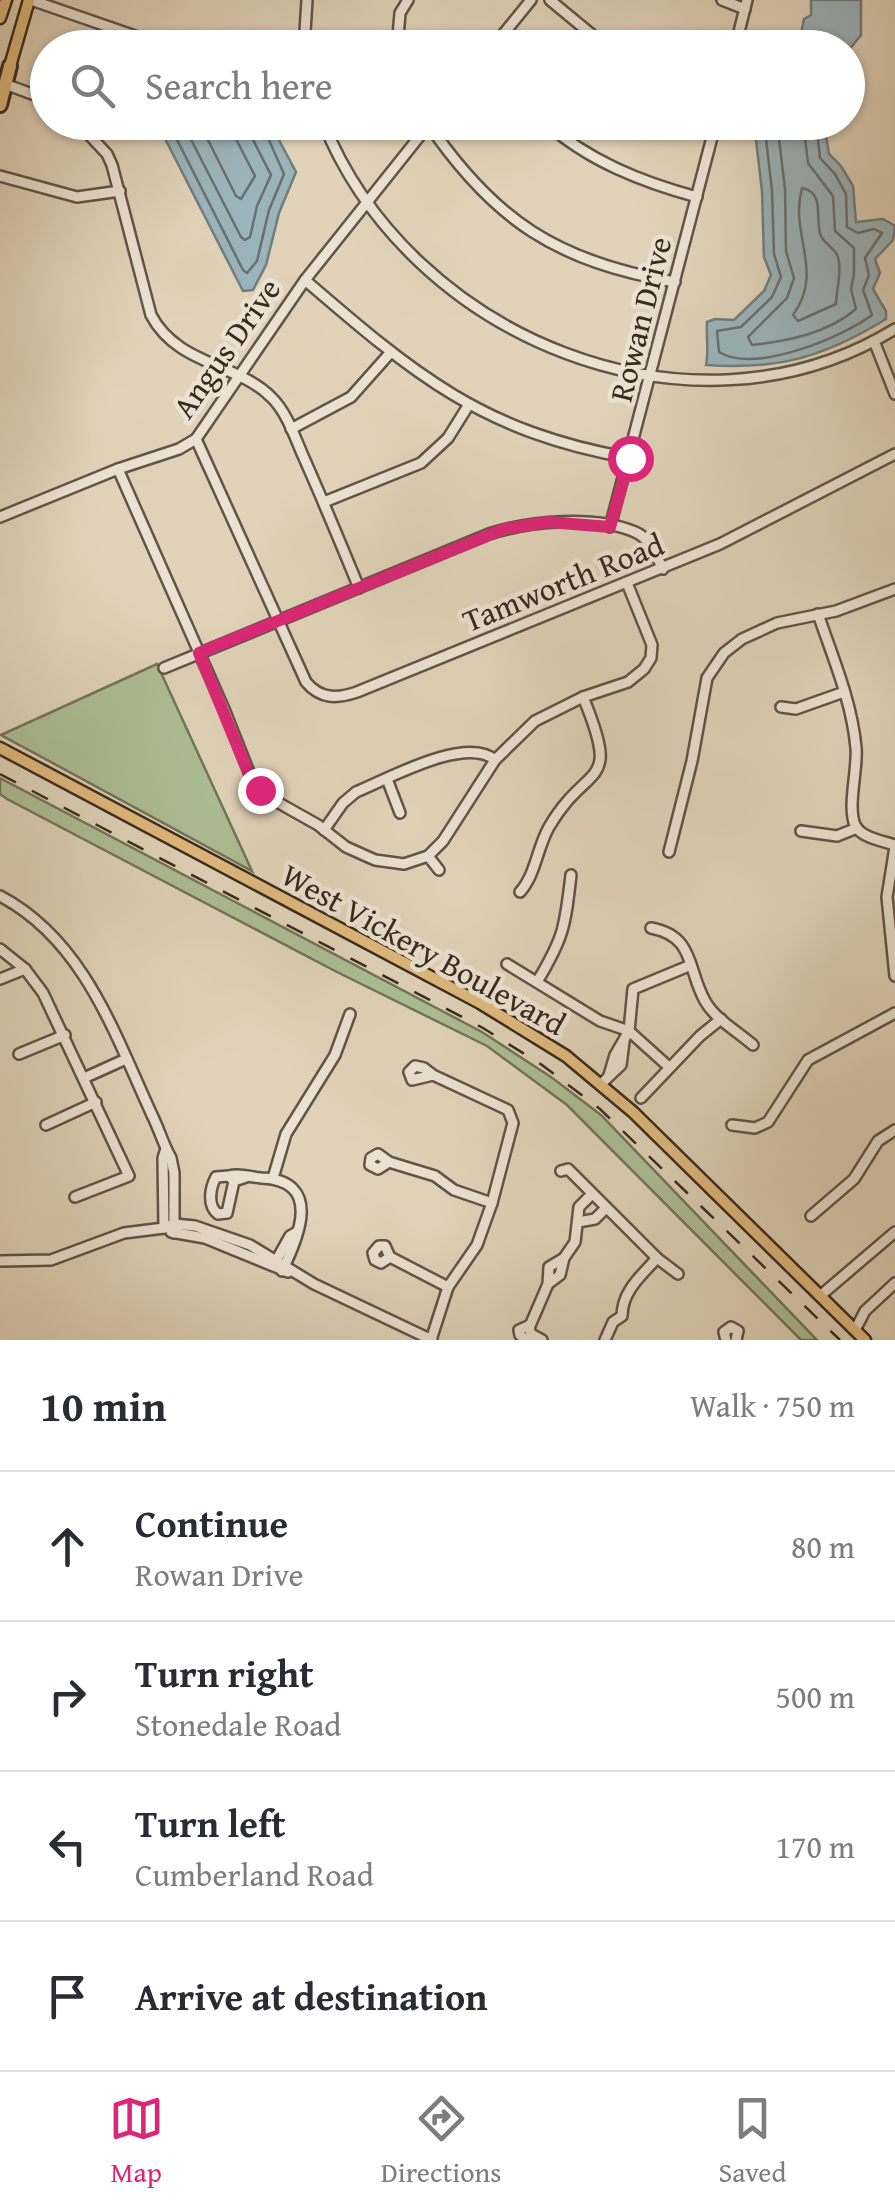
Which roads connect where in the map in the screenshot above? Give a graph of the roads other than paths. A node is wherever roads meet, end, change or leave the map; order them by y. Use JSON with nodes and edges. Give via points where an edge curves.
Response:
{"nodes":[{"id":1,"x":6,"y":0,"type":"edge"},
{"id":2,"x":30,"y":0,"type":"edge"},
{"id":3,"x":408,"y":0,"type":"edge"},
{"id":4,"x":531,"y":0,"type":"edge"},
{"id":5,"x":550,"y":0,"type":"edge"},
{"id":6,"x":722,"y":0,"type":"edge"},
{"id":7,"x":304,"y":1,"type":"edge"},
{"id":8,"x":746,"y":4,"type":"edge"},
{"id":9,"x":0,"y":18,"type":"edge"},
{"id":10,"x":118,"y":30,"type":"edge"},
{"id":11,"x":304,"y":30,"type":"edge"},
{"id":12,"x":399,"y":30,"type":"edge"},
{"id":13,"x":507,"y":30,"type":"edge"},
{"id":14,"x":586,"y":30,"type":"edge"},
{"id":15,"x":740,"y":30,"type":"edge"},
{"id":16,"x":10,"y":66,"type":"joint"},
{"id":17,"x":3,"y":88,"type":"edge"},
{"id":18,"x":30,"y":95,"type":"edge"},
{"id":19,"x":0,"y":105,"type":"edge"},
{"id":20,"x":94,"y":140,"type":"edge"},
{"id":21,"x":330,"y":140,"type":"edge"},
{"id":22,"x":416,"y":140,"type":"edge"},
{"id":23,"x":441,"y":140,"type":"edge"},
{"id":24,"x":571,"y":140,"type":"edge"},
{"id":25,"x":711,"y":140,"type":"edge"},
{"id":26,"x":0,"y":176,"type":"edge"},
{"id":27,"x":120,"y":191,"type":"junction"},
{"id":28,"x":697,"y":197,"type":"junction"},
{"id":29,"x":366,"y":203,"type":"junction"},
{"id":30,"x":304,"y":280,"type":"junction"},
{"id":31,"x":675,"y":282,"type":"junction"},
{"id":32,"x":895,"y":329,"type":"edge"},
{"id":33,"x":874,"y":341,"type":"junction"},
{"id":34,"x":391,"y":352,"type":"junction"},
{"id":35,"x":651,"y":375,"type":"junction"},
{"id":36,"x":239,"y":376,"type":"junction"},
{"id":37,"x":895,"y":394,"type":"edge"},
{"id":38,"x":468,"y":406,"type":"junction"},
{"id":39,"x":291,"y":429,"type":"junction"},
{"id":40,"x":196,"y":439,"type":"junction"},
{"id":41,"x":895,"y":454,"type":"edge"},
{"id":42,"x":630,"y":458,"type":"junction"},
{"id":43,"x":118,"y":469,"type":"junction"},
{"id":44,"x":324,"y":502,"type":"junction"},
{"id":45,"x":0,"y":517,"type":"edge"},
{"id":46,"x":610,"y":527,"type":"junction"},
{"id":47,"x":662,"y":569,"type":"junction"},
{"id":48,"x":627,"y":583,"type":"junction"},
{"id":49,"x":359,"y":588,"type":"junction"},
{"id":50,"x":895,"y":589,"type":"edge"},
{"id":51,"x":818,"y":614,"type":"junction"},
{"id":52,"x":278,"y":620,"type":"junction"},
{"id":53,"x":199,"y":653,"type":"junction"},
{"id":54,"x":164,"y":668,"type":"dead end"},
{"id":55,"x":844,"y":692,"type":"junction"},
{"id":56,"x":583,"y":697,"type":"junction"},
{"id":57,"x":781,"y":707,"type":"dead end"},
{"id":58,"x":0,"y":748,"type":"edge"},
{"id":59,"x":496,"y":760,"type":"junction"},
{"id":60,"x":387,"y":780,"type":"junction"},
{"id":61,"x":400,"y":813,"type":"dead end"},
{"id":62,"x":857,"y":828,"type":"junction"},
{"id":63,"x":324,"y":830,"type":"junction"},
{"id":64,"x":800,"y":831,"type":"dead end"},
{"id":65,"x":895,"y":846,"type":"edge"},
{"id":66,"x":668,"y":852,"type":"dead end"},
{"id":67,"x":428,"y":856,"type":"junction"},
{"id":68,"x":438,"y":870,"type":"dead end"},
{"id":69,"x":570,"y":875,"type":"dead end"},
{"id":70,"x":520,"y":892,"type":"dead end"},
{"id":71,"x":0,"y":896,"type":"edge"},
{"id":72,"x":651,"y":928,"type":"dead end"},
{"id":73,"x":0,"y":950,"type":"edge"},
{"id":74,"x":507,"y":964,"type":"dead end"},
{"id":75,"x":691,"y":965,"type":"junction"},
{"id":76,"x":25,"y":969,"type":"junction"},
{"id":77,"x":895,"y":976,"type":"edge"},
{"id":78,"x":0,"y":979,"type":"edge"},
{"id":79,"x":537,"y":982,"type":"junction"},
{"id":80,"x":895,"y":1013,"type":"edge"},
{"id":81,"x":350,"y":1014,"type":"dead end"},
{"id":82,"x":721,"y":1020,"type":"junction"},
{"id":83,"x":65,"y":1035,"type":"junction"},
{"id":84,"x":627,"y":1036,"type":"junction"},
{"id":85,"x":752,"y":1045,"type":"dead end"},
{"id":86,"x":19,"y":1054,"type":"dead end"},
{"id":87,"x":126,"y":1058,"type":"junction"},
{"id":88,"x":670,"y":1067,"type":"junction"},
{"id":89,"x":433,"y":1076,"type":"dead end"},
{"id":90,"x":84,"y":1078,"type":"junction"},
{"id":91,"x":605,"y":1080,"type":"junction"},
{"id":92,"x":640,"y":1098,"type":"dead end"},
{"id":93,"x":96,"y":1102,"type":"junction"},
{"id":94,"x":732,"y":1124,"type":"dead end"},
{"id":95,"x":46,"y":1125,"type":"dead end"},
{"id":96,"x":895,"y":1130,"type":"edge"},
{"id":97,"x":389,"y":1162,"type":"dead end"},
{"id":98,"x":560,"y":1171,"type":"dead end"},
{"id":99,"x":232,"y":1178,"type":"dead end"},
{"id":100,"x":272,"y":1178,"type":"junction"},
{"id":101,"x":592,"y":1194,"type":"junction"},
{"id":102,"x":75,"y":1197,"type":"dead end"},
{"id":103,"x":492,"y":1203,"type":"junction"},
{"id":104,"x":606,"y":1208,"type":"junction"},
{"id":105,"x":811,"y":1216,"type":"dead end"},
{"id":106,"x":578,"y":1222,"type":"junction"},
{"id":107,"x":171,"y":1228,"type":"junction"},
{"id":108,"x":895,"y":1232,"type":"edge"},
{"id":109,"x":390,"y":1257,"type":"dead end"},
{"id":110,"x":657,"y":1258,"type":"junction"},
{"id":111,"x":0,"y":1262,"type":"edge"},
{"id":112,"x":282,"y":1267,"type":"junction"},
{"id":113,"x":678,"y":1274,"type":"dead end"},
{"id":114,"x":895,"y":1283,"type":"edge"},
{"id":115,"x":448,"y":1287,"type":"junction"},
{"id":116,"x":820,"y":1296,"type":"junction"},
{"id":117,"x":855,"y":1330,"type":"junction"},
{"id":118,"x":538,"y":1338,"type":"edge"},
{"id":119,"x":431,"y":1340,"type":"edge"},
{"id":120,"x":605,"y":1340,"type":"edge"},
{"id":121,"x":727,"y":1340,"type":"edge"},
{"id":122,"x":736,"y":1340,"type":"edge"},
{"id":123,"x":865,"y":1340,"type":"edge"}],
"edges":[{"from":1,"to":9,"type":"main road"},
{"from":2,"to":10,"type":"street"},
{"from":2,"to":16,"type":"main road"},
{"from":3,"to":12,"type":"street"},
{"from":4,"to":13,"type":"street"},
{"from":5,"to":14,"type":"street"},
{"from":6,"to":8,"type":"street"},
{"from":7,"to":11,"type":"street"},
{"from":8,"to":15,"type":"street"},
{"from":16,"to":17,"type":"highway"},
{"from":17,"to":18,"type":"street"},
{"from":17,"to":19,"type":"highway"},
{"from":20,"to":27,"type":"street","via":[[107,154]]},
{"from":21,"to":29,"type":"street"},
{"from":22,"to":29,"type":"street","name":"Angus Drive"},
{"from":23,"to":31,"type":"street","via":[[468,179],[534,234],[598,265]]},
{"from":24,"to":28,"type":"street","via":[[612,168]]},
{"from":25,"to":28,"type":"street","name":"Rowan Drive"},
{"from":26,"to":27,"type":"street","via":[[78,197]]},
{"from":27,"to":36,"type":"street","via":[[158,328],[202,362]]},
{"from":28,"to":31,"type":"street","name":"Rowan Drive"},
{"from":29,"to":30,"type":"street","name":"Angus Drive"},
{"from":29,"to":35,"type":"street","via":[[428,272],[504,326],[568,354]]},
{"from":30,"to":34,"type":"street"},
{"from":30,"to":36,"type":"street","name":"Angus Drive"},
{"from":31,"to":35,"type":"street","name":"Rowan Drive"},
{"from":32,"to":33,"type":"street"},
{"from":33,"to":35,"type":"street","via":[[797,372],[700,379]]},
{"from":33,"to":37,"type":"street"},
{"from":34,"to":38,"type":"street"},
{"from":34,"to":39,"type":"street","via":[[350,397]]},
{"from":35,"to":42,"type":"street","name":"Rowan Drive"},
{"from":36,"to":39,"type":"street","via":[[274,400]]},
{"from":36,"to":40,"type":"street","name":"Angus Drive"},
{"from":38,"to":42,"type":"street","via":[[547,440]]},
{"from":38,"to":44,"type":"street","via":[[421,463]]},
{"from":39,"to":44,"type":"street"},
{"from":40,"to":43,"type":"street","name":"Angus Drive"},
{"from":40,"to":52,"type":"street","name":"Tamworth Road"},
{"from":41,"to":47,"type":"street","name":"Tamworth Road"},
{"from":42,"to":46,"type":"street","name":"Rowan Drive"},
{"from":43,"to":45,"type":"street","name":"Angus Drive"},
{"from":43,"to":53,"type":"street"},
{"from":44,"to":49,"type":"street"},
{"from":46,"to":47,"type":"street","via":[[646,540]]},
{"from":46,"to":49,"type":"street","via":[[570,521],[519,526]]},
{"from":47,"to":48,"type":"street","name":"Tamworth Road"},
{"from":48,"to":52,"type":"street","name":"Tamworth Road","via":[[337,697],[315,692],[306,682]]},
{"from":48,"to":56,"type":"street","via":[[651,658],[628,682]]},
{"from":49,"to":52,"type":"street"},
{"from":50,"to":51,"type":"street"},
{"from":51,"to":55,"type":"street"},
{"from":51,"to":66,"type":"street","via":[[765,628],[716,662]]},
{"from":52,"to":53,"type":"street"},
{"from":53,"to":54,"type":"street"},
{"from":53,"to":63,"type":"street","via":[[248,772],[270,798]]},
{"from":55,"to":57,"type":"street","via":[[796,709]]},
{"from":55,"to":62,"type":"street","via":[[857,751]]},
{"from":56,"to":59,"type":"street","via":[[534,721]]},
{"from":56,"to":70,"type":"street","via":[[602,746],[599,767],[551,824]]},
{"from":58,"to":91,"type":"main road","name":"West Vickery Boulevard","via":[[510,1020]]},
{"from":59,"to":60,"type":"street","via":[[480,751],[456,752]]},
{"from":59,"to":67,"type":"street"},
{"from":60,"to":61,"type":"street"},
{"from":60,"to":63,"type":"street","via":[[351,795]]},
{"from":62,"to":64,"type":"street","via":[[838,836]]},
{"from":62,"to":65,"type":"street"},
{"from":63,"to":67,"type":"street","via":[[376,860],[404,864]]},
{"from":65,"to":77,"type":"street","via":[[887,897]]},
{"from":67,"to":68,"type":"street"},
{"from":69,"to":79,"type":"street","via":[[565,927]]},
{"from":71,"to":87,"type":"street","via":[[64,946]]},
{"from":72,"to":75,"type":"street","via":[[676,936]]},
{"from":73,"to":76,"type":"street"},
{"from":74,"to":79,"type":"street"},
{"from":75,"to":82,"type":"street"},
{"from":75,"to":84,"type":"street","via":[[633,989]]},
{"from":76,"to":78,"type":"street"},
{"from":76,"to":83,"type":"street"},
{"from":79,"to":84,"type":"street"},
{"from":80,"to":94,"type":"street","via":[[808,1060],[768,1122],[756,1128]]},
{"from":81,"to":100,"type":"street","via":[[336,1055],[286,1134]]},
{"from":82,"to":85,"type":"street"},
{"from":82,"to":88,"type":"street"},
{"from":83,"to":86,"type":"street"},
{"from":83,"to":90,"type":"street"},
{"from":84,"to":88,"type":"street"},
{"from":84,"to":91,"type":"street"},
{"from":87,"to":90,"type":"street"},
{"from":87,"to":107,"type":"street","via":[[166,1149]]},
{"from":88,"to":92,"type":"street"},
{"from":89,"to":103,"type":"street","via":[[512,1116]]},
{"from":90,"to":93,"type":"street"},
{"from":91,"to":116,"type":"main road","name":"West Vickery Boulevard"},
{"from":93,"to":95,"type":"street"},
{"from":93,"to":102,"type":"street","via":[[127,1178]]},
{"from":96,"to":105,"type":"street"},
{"from":97,"to":103,"type":"street"},
{"from":98,"to":101,"type":"street","via":[[568,1169]]},
{"from":99,"to":100,"type":"street"},
{"from":100,"to":112,"type":"street","via":[[288,1183],[302,1212]]},
{"from":101,"to":104,"type":"street"},
{"from":101,"to":106,"type":"street","via":[[579,1207]]},
{"from":103,"to":115,"type":"street","via":[[476,1245]]},
{"from":104,"to":106,"type":"street","via":[[596,1220]]},
{"from":104,"to":110,"type":"street"},
{"from":106,"to":118,"type":"street","via":[[576,1242],[549,1266],[530,1324],[519,1330],[526,1340]]},
{"from":107,"to":111,"type":"street","via":[[124,1233],[63,1258]]},
{"from":107,"to":112,"type":"street","via":[[218,1232]]},
{"from":108,"to":116,"type":"street"},
{"from":109,"to":115,"type":"street"},
{"from":110,"to":113,"type":"street"},
{"from":110,"to":120,"type":"street","via":[[629,1290]]},
{"from":112,"to":119,"type":"street"},
{"from":114,"to":117,"type":"street"},
{"from":115,"to":119,"type":"street"},
{"from":116,"to":117,"type":"main road","name":"West Vickery Boulevard"},
{"from":117,"to":123,"type":"main road","name":"West Vickery Boulevard"},
{"from":121,"to":122,"type":"street","via":[[724,1332],[731,1327],[738,1331]]}]}
